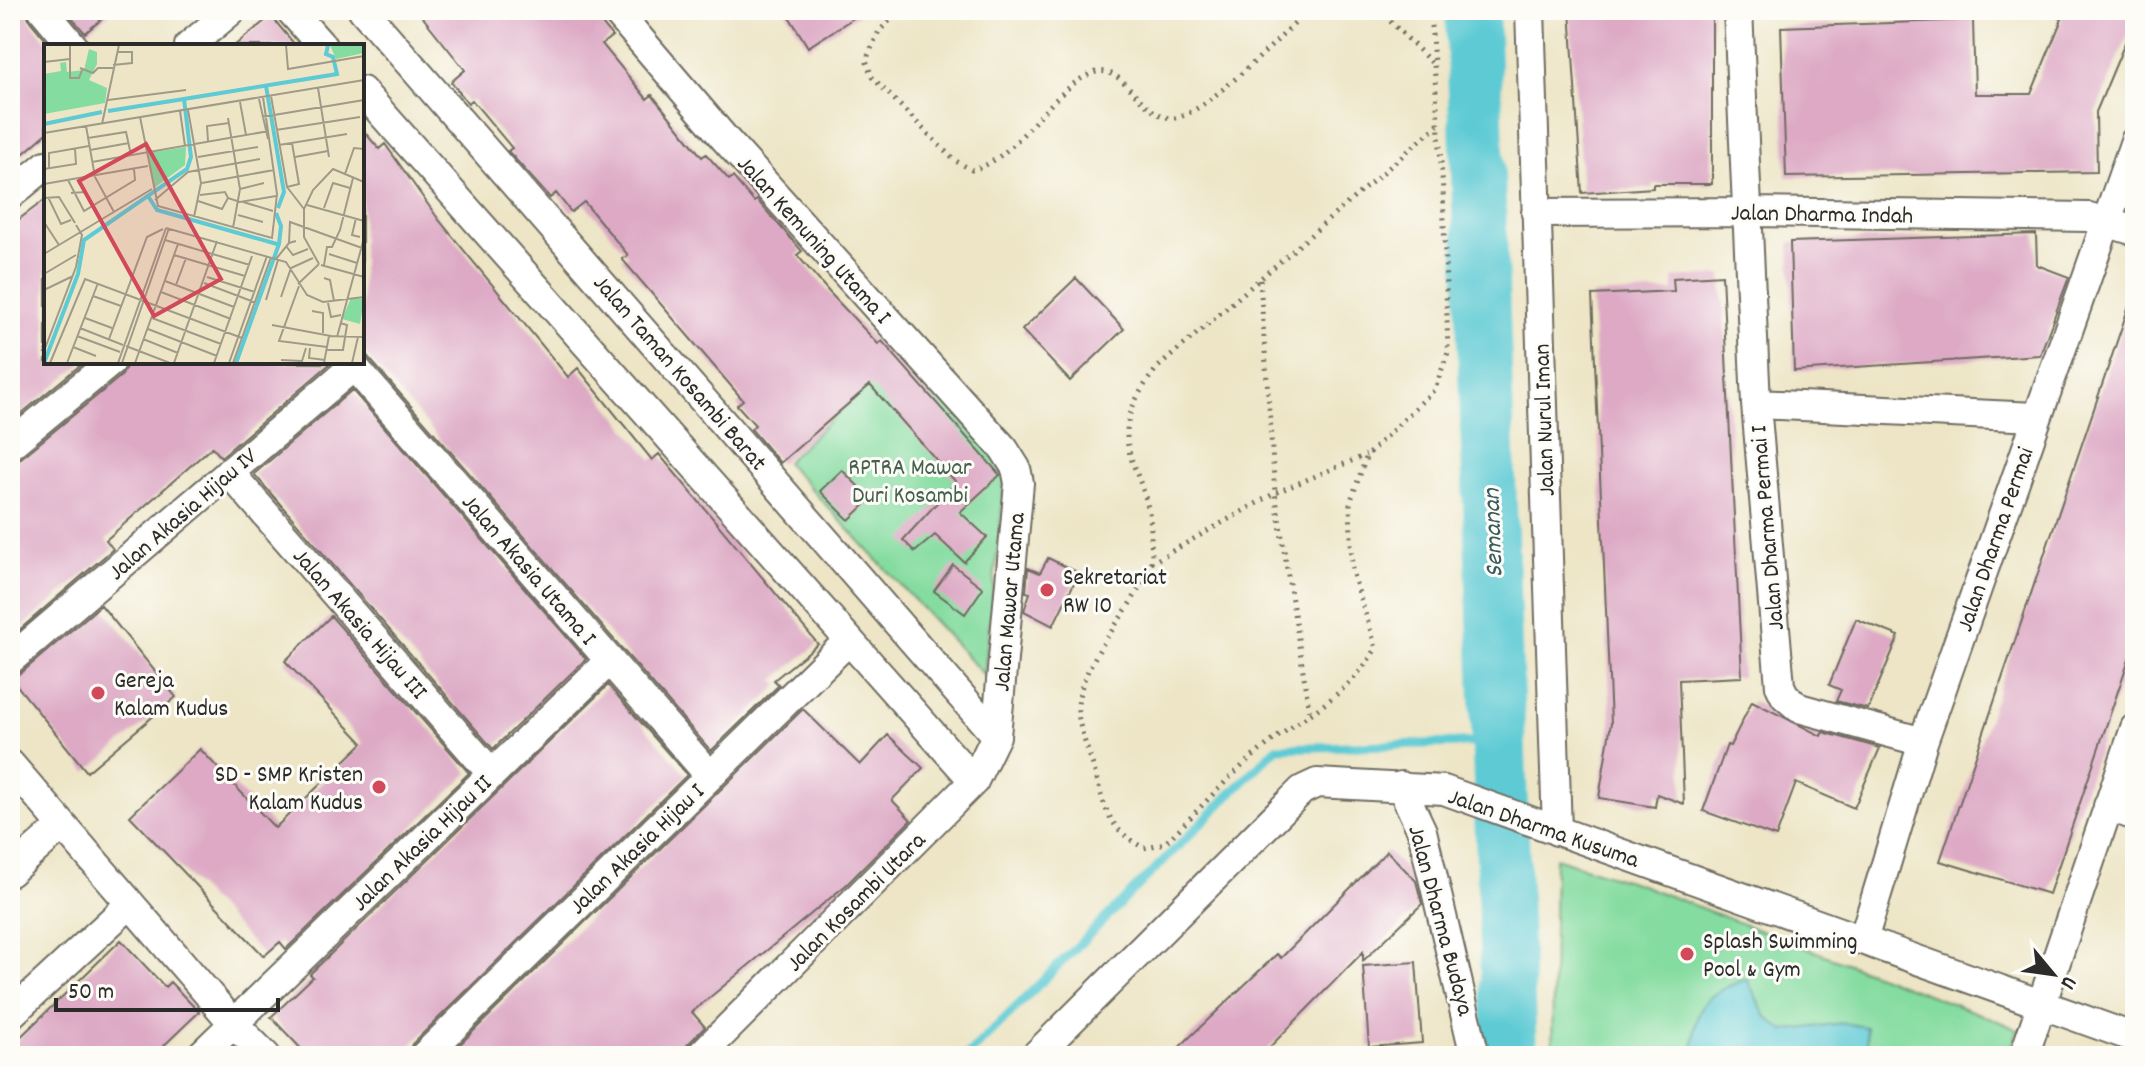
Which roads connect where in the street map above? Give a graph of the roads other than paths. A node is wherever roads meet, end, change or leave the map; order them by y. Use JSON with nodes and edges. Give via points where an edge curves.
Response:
{"nodes":[{"id":1,"x":43,"y":10,"type":"edge"},
{"id":2,"x":232,"y":10,"type":"edge"},
{"id":3,"x":290,"y":10,"type":"edge"},
{"id":4,"x":363,"y":10,"type":"edge"},
{"id":5,"x":615,"y":10,"type":"edge"},
{"id":6,"x":1530,"y":10,"type":"edge"},
{"id":7,"x":1738,"y":10,"type":"edge"},
{"id":8,"x":71,"y":44,"type":"edge"},
{"id":9,"x":191,"y":44,"type":"edge"},
{"id":10,"x":320,"y":44,"type":"edge"},
{"id":11,"x":364,"y":93,"type":"edge"},
{"id":12,"x":2135,"y":141,"type":"edge"},
{"id":13,"x":44,"y":167,"type":"edge"},
{"id":14,"x":10,"y":195,"type":"edge"},
{"id":15,"x":1749,"y":212,"type":"junction"},
{"id":16,"x":1536,"y":213,"type":"junction"},
{"id":17,"x":2107,"y":222,"type":"junction"},
{"id":18,"x":2135,"y":231,"type":"edge"},
{"id":19,"x":109,"y":364,"type":"edge"},
{"id":20,"x":352,"y":364,"type":"edge"},
{"id":21,"x":1756,"y":404,"type":"junction"},
{"id":22,"x":2036,"y":417,"type":"junction"},
{"id":23,"x":10,"y":445,"type":"edge"},
{"id":24,"x":1016,"y":468,"type":"joint"},
{"id":25,"x":229,"y":472,"type":"junction"},
{"id":26,"x":848,"y":641,"type":"junction"},
{"id":27,"x":10,"y":660,"type":"edge"},
{"id":28,"x":609,"y":661,"type":"junction"},
{"id":29,"x":2135,"y":728,"type":"edge"},
{"id":30,"x":996,"y":736,"type":"junction"},
{"id":31,"x":1923,"y":742,"type":"junction"},
{"id":32,"x":10,"y":764,"type":"edge"},
{"id":33,"x":492,"y":774,"type":"junction"},
{"id":34,"x":710,"y":776,"type":"junction"},
{"id":35,"x":974,"y":781,"type":"junction"},
{"id":36,"x":1401,"y":786,"type":"junction"},
{"id":37,"x":2108,"y":806,"type":"junction"},
{"id":38,"x":2135,"y":816,"type":"edge"},
{"id":39,"x":62,"y":826,"type":"junction"},
{"id":40,"x":1550,"y":828,"type":"junction"},
{"id":41,"x":10,"y":872,"type":"edge"},
{"id":42,"x":130,"y":904,"type":"junction"},
{"id":43,"x":1863,"y":940,"type":"junction"},
{"id":44,"x":2042,"y":1005,"type":"junction"},
{"id":45,"x":10,"y":1015,"type":"edge"},
{"id":46,"x":233,"y":1023,"type":"junction"},
{"id":47,"x":2135,"y":1038,"type":"edge"},
{"id":48,"x":200,"y":1056,"type":"edge"},
{"id":49,"x":266,"y":1056,"type":"edge"},
{"id":50,"x":424,"y":1056,"type":"edge"},
{"id":51,"x":700,"y":1056,"type":"edge"},
{"id":52,"x":1035,"y":1056,"type":"edge"},
{"id":53,"x":1475,"y":1056,"type":"edge"},
{"id":54,"x":2024,"y":1056,"type":"edge"}],
"edges":[{"from":1,"to":8,"type":"street"},
{"from":2,"to":9,"type":"street"},
{"from":3,"to":10,"type":"street"},
{"from":4,"to":30,"type":"street","name":"Jalan Taman Kosambi Barat"},
{"from":5,"to":24,"type":"street","name":"Jalan Kemuning Utama I"},
{"from":6,"to":16,"type":"street","name":"Jalan Nurul Iman"},
{"from":7,"to":15,"type":"street","name":"Jalan Dharma Permai I"},
{"from":11,"to":26,"type":"street"},
{"from":12,"to":17,"type":"street","name":"Jalan Dharma Permai"},
{"from":13,"to":14,"type":"street"},
{"from":15,"to":16,"type":"street","name":"Jalan Dharma Indah"},
{"from":15,"to":17,"type":"street","name":"Jalan Dharma Indah","via":[[2089,217]]},
{"from":15,"to":21,"type":"street","name":"Jalan Dharma Permai I"},
{"from":16,"to":40,"type":"street","name":"Jalan Nurul Iman"},
{"from":17,"to":18,"type":"street","name":"Jalan Dharma Indah"},
{"from":17,"to":22,"type":"street","name":"Jalan Dharma Permai"},
{"from":19,"to":23,"type":"street"},
{"from":20,"to":25,"type":"street","name":"Jalan Akasia Hijau IV"},
{"from":20,"to":28,"type":"street","name":"Jalan Akasia Utama I"},
{"from":21,"to":22,"type":"street"},
{"from":21,"to":31,"type":"street","name":"Jalan Dharma Permai I","via":[[1779,677],[1785,696],[1799,708]]},
{"from":22,"to":31,"type":"street","name":"Jalan Dharma Permai"},
{"from":24,"to":30,"type":"street","name":"Jalan Mawar Utama","via":[[1019,483]]},
{"from":25,"to":27,"type":"street","name":"Jalan Akasia Hijau IV"},
{"from":25,"to":33,"type":"street","name":"Jalan Akasia Hijau III"},
{"from":26,"to":34,"type":"street","name":"Jalan Akasia Hijau I"},
{"from":26,"to":35,"type":"street"},
{"from":28,"to":33,"type":"street","name":"Jalan Akasia Hijau II"},
{"from":28,"to":34,"type":"street","name":"Jalan Akasia Utama I"},
{"from":29,"to":37,"type":"street"},
{"from":30,"to":35,"type":"street","name":"Jalan Kosambi Utara"},
{"from":31,"to":43,"type":"street","name":"Jalan Dharma Permai"},
{"from":32,"to":39,"type":"street"},
{"from":33,"to":46,"type":"street","name":"Jalan Akasia Hijau II"},
{"from":34,"to":50,"type":"street","name":"Jalan Akasia Hijau I"},
{"from":35,"to":51,"type":"street","name":"Jalan Kosambi Utara"},
{"from":36,"to":40,"type":"street","name":"Jalan Dharma Kusuma","via":[[1444,790]]},
{"from":36,"to":52,"type":"street","name":"Jalan Dharma Kusuma","via":[[1309,785]]},
{"from":36,"to":53,"type":"street","name":"Jalan Dharma Budaya","via":[[1422,831]]},
{"from":37,"to":38,"type":"street"},
{"from":37,"to":44,"type":"street"},
{"from":39,"to":41,"type":"street"},
{"from":39,"to":42,"type":"street"},
{"from":40,"to":43,"type":"street","name":"Jalan Dharma Kusuma"},
{"from":42,"to":45,"type":"street"},
{"from":42,"to":46,"type":"street"},
{"from":43,"to":44,"type":"street","name":"Jalan Dharma Kusuma"},
{"from":44,"to":47,"type":"street","name":"Jalan Dharma Kusuma"},
{"from":44,"to":54,"type":"street"},
{"from":46,"to":48,"type":"street","name":"Jalan Akasia Hijau II"},
{"from":46,"to":49,"type":"street"}]}
